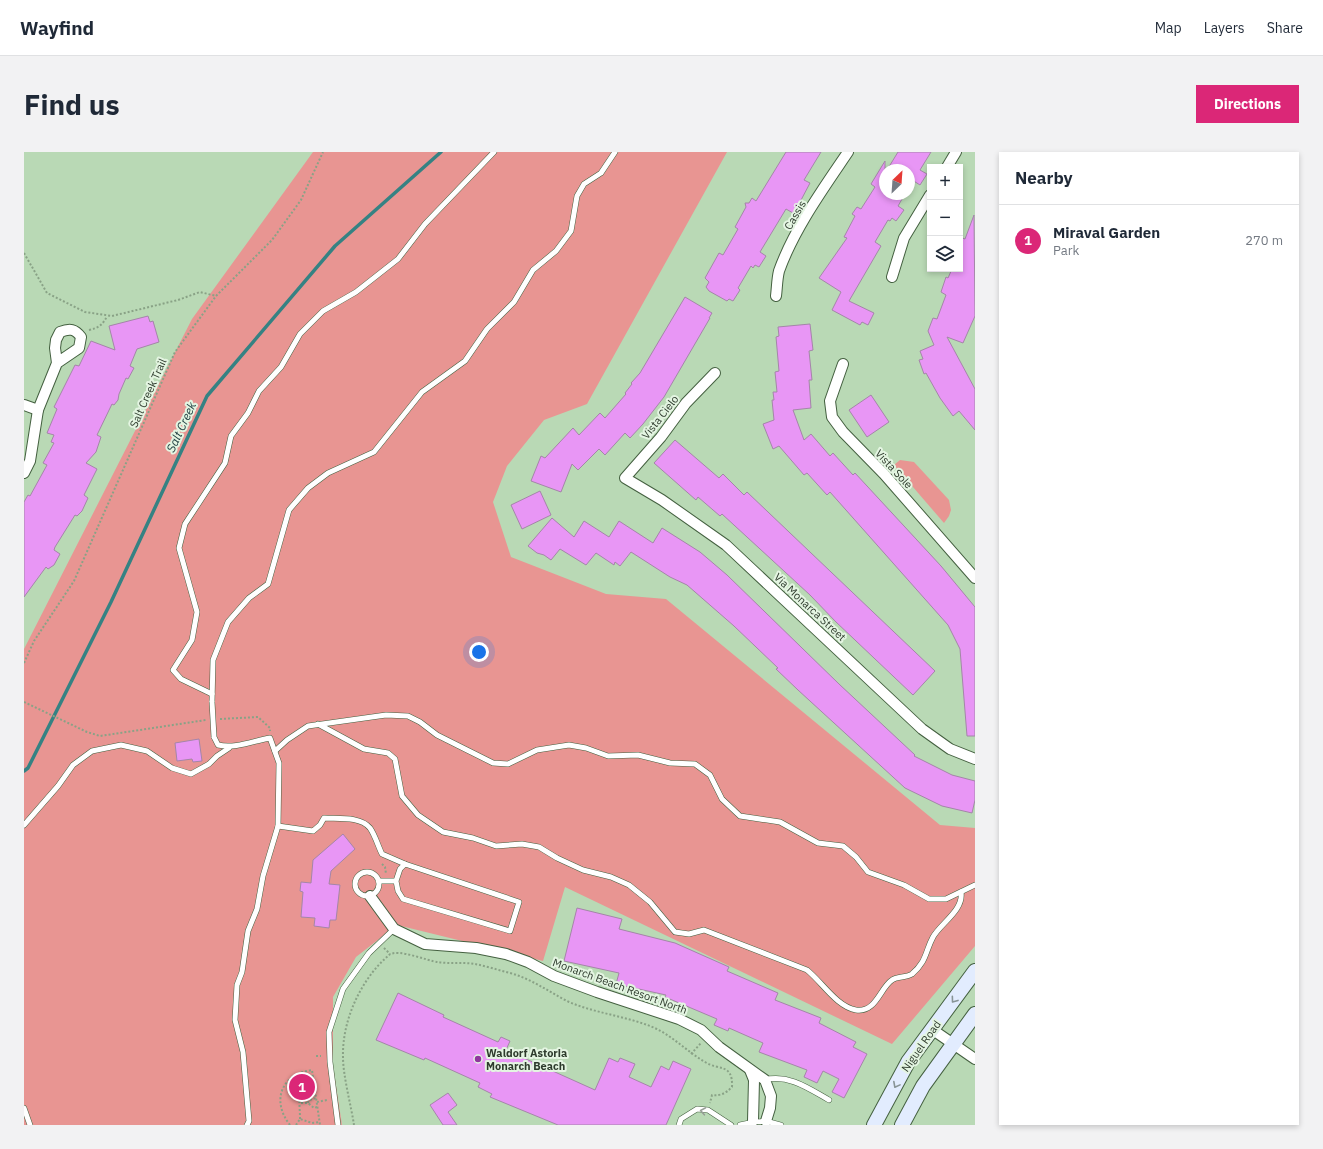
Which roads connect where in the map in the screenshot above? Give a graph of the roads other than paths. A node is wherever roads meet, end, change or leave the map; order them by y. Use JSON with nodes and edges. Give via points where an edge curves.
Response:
{"nodes":[{"id":1,"x":494,"y":152,"type":"edge"},
{"id":2,"x":615,"y":152,"type":"edge"},
{"id":3,"x":848,"y":152,"type":"edge"},
{"id":4,"x":956,"y":152,"type":"edge"},
{"id":5,"x":949,"y":164,"type":"edge"},
{"id":6,"x":927,"y":200,"type":"edge"},
{"id":7,"x":892,"y":276,"type":"dead end"},
{"id":8,"x":776,"y":296,"type":"dead end"},
{"id":9,"x":57,"y":363,"type":"junction"},
{"id":10,"x":843,"y":364,"type":"dead end"},
{"id":11,"x":715,"y":373,"type":"dead end"},
{"id":12,"x":24,"y":405,"type":"edge"},
{"id":13,"x":38,"y":410,"type":"junction"},
{"id":14,"x":24,"y":473,"type":"edge"},
{"id":15,"x":625,"y":478,"type":"joint"},
{"id":16,"x":975,"y":578,"type":"edge"},
{"id":17,"x":212,"y":694,"type":"junction"},
{"id":18,"x":318,"y":724,"type":"junction"},
{"id":19,"x":229,"y":748,"type":"junction"},
{"id":20,"x":275,"y":752,"type":"junction"},
{"id":21,"x":975,"y":759,"type":"edge"},
{"id":22,"x":24,"y":825,"type":"edge"},
{"id":23,"x":278,"y":826,"type":"junction"},
{"id":24,"x":405,"y":864,"type":"junction"},
{"id":25,"x":379,"y":881,"type":"junction"},
{"id":26,"x":396,"y":881,"type":"junction"},
{"id":27,"x":975,"y":885,"type":"edge"},
{"id":28,"x":961,"y":892,"type":"junction"},
{"id":29,"x":370,"y":896,"type":"junction"},
{"id":30,"x":394,"y":929,"type":"junction"},
{"id":31,"x":975,"y":971,"type":"edge"},
{"id":32,"x":975,"y":1014,"type":"edge"},
{"id":33,"x":933,"y":1030,"type":"junction"},
{"id":34,"x":953,"y":1044,"type":"junction"},
{"id":35,"x":975,"y":1059,"type":"edge"},
{"id":36,"x":750,"y":1070,"type":"junction"},
{"id":37,"x":765,"y":1080,"type":"junction"},
{"id":38,"x":753,"y":1083,"type":"junction"},
{"id":39,"x":830,"y":1100,"type":"dead end"},
{"id":40,"x":24,"y":1108,"type":"edge"},
{"id":41,"x":754,"y":1123,"type":"edge"},
{"id":42,"x":767,"y":1123,"type":"edge"},
{"id":43,"x":30,"y":1125,"type":"edge"},
{"id":44,"x":247,"y":1125,"type":"edge"},
{"id":45,"x":338,"y":1125,"type":"edge"},
{"id":46,"x":679,"y":1125,"type":"edge"},
{"id":47,"x":731,"y":1125,"type":"edge"},
{"id":48,"x":740,"y":1125,"type":"edge"},
{"id":49,"x":781,"y":1125,"type":"edge"},
{"id":50,"x":874,"y":1125,"type":"edge"},
{"id":51,"x":902,"y":1125,"type":"edge"}],
"edges":[{"from":1,"to":17,"type":"lane","via":[[425,224],[398,259],[356,292],[323,311],[300,334],[281,366],[259,391],[248,413],[231,436],[224,463],[185,524],[179,548],[197,612],[192,640],[173,670],[181,679]]},
{"from":2,"to":17,"type":"lane","via":[[601,173],[584,184],[577,196],[571,231],[556,252],[533,270],[514,302],[487,329],[465,361],[422,392],[374,452],[328,472],[308,488],[289,510],[268,584],[248,598],[228,622],[214,660]]},
{"from":3,"to":8,"type":"street","name":"Cassis","via":[[786,254],[779,273]]},
{"from":4,"to":5,"type":"street"},
{"from":6,"to":7,"type":"street","via":[[904,238]]},
{"from":9,"to":9,"type":"street","via":[[79,348],[81,337],[78,333],[68,329],[60,332],[55,348]]},
{"from":9,"to":13,"type":"street"},
{"from":10,"to":16,"type":"street","name":"Vista Sole","via":[[830,401],[832,417]]},
{"from":11,"to":15,"type":"street","name":"Vista Cielo","via":[[686,403],[661,437]]},
{"from":12,"to":13,"type":"street"},
{"from":13,"to":14,"type":"street","via":[[30,461]]},
{"from":15,"to":21,"type":"street","name":"Via Monarca Street","via":[[662,500],[726,545],[922,730],[950,749]]},
{"from":17,"to":19,"type":"lane","bridge":true,"via":[[214,737],[218,746]]},
{"from":18,"to":20,"type":"lane","via":[[308,726]]},
{"from":18,"to":28,"type":"lane","via":[[386,715],[408,716],[437,735],[493,763],[508,764],[537,750],[569,745],[608,756],[638,755],[670,763],[695,764],[710,775],[722,799],[740,816],[780,822],[818,843],[843,846],[868,872],[904,885],[930,899],[946,899]]},
{"from":18,"to":28,"type":"lane","via":[[364,749],[388,753],[395,759],[402,796],[418,815],[443,832],[496,846],[522,844],[539,847],[583,870],[611,877],[629,885],[650,902],[675,932],[689,934],[704,930],[807,970],[844,1006],[857,1010],[870,1007],[891,980],[911,975],[924,961],[933,937],[955,910],[962,897]]},
{"from":19,"to":20,"type":"lane","via":[[270,738]]},
{"from":19,"to":22,"type":"lane","via":[[191,774],[172,768],[147,751],[121,745],[92,751],[73,765]]},
{"from":20,"to":23,"type":"lane","via":[[279,763]]},
{"from":23,"to":24,"type":"lane","via":[[313,831],[324,818],[352,819],[370,828],[382,854]]},
{"from":23,"to":44,"type":"lane","via":[[263,876],[257,909],[248,931],[242,972],[237,985],[235,1020],[243,1052],[248,1097]]},
{"from":24,"to":26,"type":"lane","via":[[400,869]]},
{"from":24,"to":26,"type":"lane","via":[[519,902],[510,931],[402,899]]},
{"from":25,"to":26,"type":"lane"},
{"from":25,"to":29,"type":"lane","via":[[378,891]]},
{"from":25,"to":29,"type":"lane","via":[[369,872],[356,878],[357,892]]},
{"from":27,"to":28,"type":"lane"},
{"from":29,"to":30,"type":"street","name":"Monarch Beach Resort North"},
{"from":30,"to":36,"type":"street","name":"Monarch Beach Resort North","via":[[425,944],[476,948],[506,954],[597,992],[679,1018],[701,1030]]},
{"from":30,"to":45,"type":"lane","via":[[369,953],[342,989],[329,1032]]},
{"from":31,"to":33,"type":"main road","name":"Niguel Road","one_way":true},
{"from":32,"to":34,"type":"main road"},
{"from":33,"to":34,"type":"street"},
{"from":33,"to":50,"type":"main road","name":"Niguel Road","one_way":true,"via":[[908,1062]]},
{"from":34,"to":35,"type":"street"},
{"from":34,"to":51,"type":"main road","via":[[923,1086]]},
{"from":36,"to":37,"type":"street","name":"Monarch Beach Resort North"},
{"from":36,"to":38,"type":"street"},
{"from":37,"to":38,"type":"lane"},
{"from":37,"to":39,"type":"lane","via":[[782,1078],[795,1081]]},
{"from":37,"to":42,"type":"street","via":[[771,1096]]},
{"from":38,"to":41,"type":"street"},
{"from":40,"to":43,"type":"lane"},
{"from":41,"to":42,"type":"lane"},
{"from":41,"to":48,"type":"lane"},
{"from":42,"to":49,"type":"lane"},
{"from":47,"to":46,"type":"lane","one_way":true,"via":[[708,1110],[697,1109],[681,1120]]}]}
